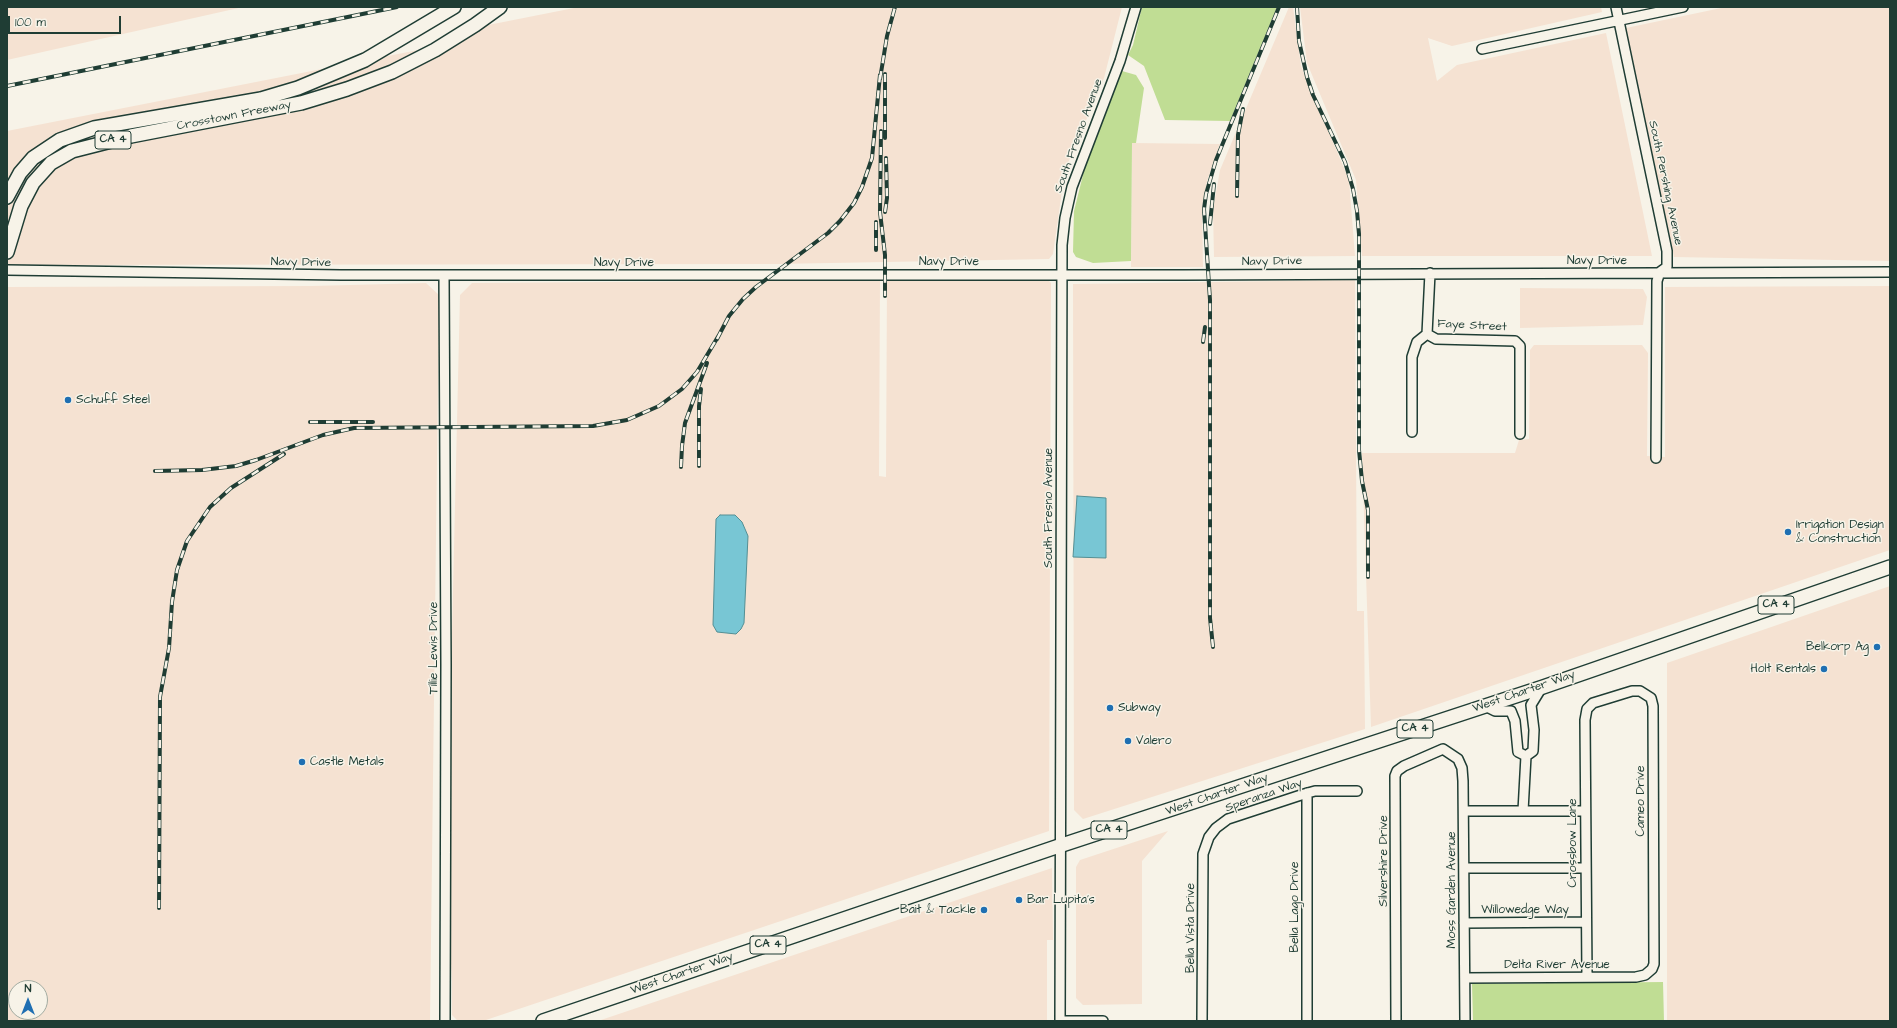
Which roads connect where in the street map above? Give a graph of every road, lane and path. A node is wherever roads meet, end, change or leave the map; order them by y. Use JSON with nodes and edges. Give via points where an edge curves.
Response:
{"nodes":[{"id":1,"x":454,"y":7,"type":"edge"},
{"id":2,"x":500,"y":7,"type":"edge"},
{"id":3,"x":1136,"y":7,"type":"edge"},
{"id":4,"x":1616,"y":7,"type":"edge"},
{"id":5,"x":1683,"y":7,"type":"edge"},
{"id":6,"x":1619,"y":21,"type":"junction"},
{"id":7,"x":1482,"y":49,"type":"dead end"},
{"id":8,"x":277,"y":101,"type":"junction"},
{"id":9,"x":7,"y":197,"type":"edge"},
{"id":10,"x":7,"y":252,"type":"edge"},
{"id":11,"x":7,"y":270,"type":"edge"},
{"id":12,"x":1660,"y":272,"type":"junction"},
{"id":13,"x":1890,"y":272,"type":"edge"},
{"id":14,"x":1430,"y":273,"type":"junction"},
{"id":15,"x":1061,"y":274,"type":"junction"},
{"id":16,"x":444,"y":275,"type":"junction"},
{"id":17,"x":1427,"y":334,"type":"junction"},
{"id":18,"x":1412,"y":432,"type":"dead end"},
{"id":19,"x":1520,"y":434,"type":"dead end"},
{"id":20,"x":1656,"y":458,"type":"dead end"},
{"id":21,"x":1890,"y":567,"type":"edge"},
{"id":22,"x":1542,"y":687,"type":"junction"},
{"id":23,"x":1485,"y":706,"type":"junction"},
{"id":24,"x":1587,"y":709,"type":"joint"},
{"id":25,"x":1526,"y":756,"type":"junction"},
{"id":26,"x":1458,"y":759,"type":"joint"},
{"id":27,"x":1357,"y":791,"type":"dead end"},
{"id":28,"x":1307,"y":793,"type":"junction"},
{"id":29,"x":1523,"y":811,"type":"junction"},
{"id":30,"x":1585,"y":811,"type":"junction"},
{"id":31,"x":1464,"y":812,"type":"junction"},
{"id":32,"x":1209,"y":837,"type":"joint"},
{"id":33,"x":1059,"y":846,"type":"junction"},
{"id":34,"x":1464,"y":868,"type":"junction"},
{"id":35,"x":1585,"y":868,"type":"junction"},
{"id":36,"x":1586,"y":922,"type":"junction"},
{"id":37,"x":1464,"y":923,"type":"junction"},
{"id":38,"x":1648,"y":973,"type":"joint"},
{"id":39,"x":1587,"y":977,"type":"junction"},
{"id":40,"x":1465,"y":978,"type":"junction"},
{"id":41,"x":445,"y":1021,"type":"edge"},
{"id":42,"x":543,"y":1021,"type":"edge"},
{"id":43,"x":1060,"y":1021,"type":"edge"},
{"id":44,"x":1103,"y":1021,"type":"edge"},
{"id":45,"x":1202,"y":1021,"type":"edge"},
{"id":46,"x":1307,"y":1021,"type":"edge"},
{"id":47,"x":1396,"y":1021,"type":"edge"},
{"id":48,"x":1465,"y":1021,"type":"edge"}],
"edges":[{"from":1,"to":8,"type":"highway","name":"Crosstown Freeway","number":"CA 4","via":[[365,60]]},
{"from":2,"to":8,"type":"highway","name":"Crosstown Freeway","number":"CA 4","via":[[455,38],[392,72],[340,92]]},
{"from":3,"to":15,"type":"street","name":"South Fresno Avenue","via":[[1120,61],[1072,187],[1065,218]]},
{"from":4,"to":6,"type":"street","name":"South Pershing Avenue"},
{"from":5,"to":6,"type":"street"},
{"from":6,"to":7,"type":"street"},
{"from":6,"to":12,"type":"street","name":"South Pershing Avenue","via":[[1667,251],[1667,266]]},
{"from":8,"to":9,"type":"highway","name":"Crosstown Freeway","number":"CA 4","via":[[129,121],[76,133],[47,147],[33,158],[20,173]]},
{"from":8,"to":10,"type":"highway","name":"Crosstown Freeway","number":"CA 4","via":[[72,151],[51,163],[33,182],[21,206]]},
{"from":11,"to":16,"type":"street","name":"Navy Drive"},
{"from":12,"to":13,"type":"street","name":"Navy Drive"},
{"from":12,"to":14,"type":"street","name":"Navy Drive"},
{"from":12,"to":20,"type":"street","name":"South Pershing Avenue","via":[[1657,281]]},
{"from":14,"to":15,"type":"street","name":"Navy Drive"},
{"from":14,"to":17,"type":"street"},
{"from":15,"to":16,"type":"street","name":"Navy Drive"},
{"from":15,"to":33,"type":"street","name":"South Fresno Avenue"},
{"from":16,"to":41,"type":"street","name":"Tillie Lewis Drive"},
{"from":17,"to":18,"type":"street","via":[[1417,342],[1412,357]]},
{"from":17,"to":19,"type":"street","name":"Faye Street","via":[[1436,339],[1515,341],[1520,346]]},
{"from":21,"to":22,"type":"highway","name":"West Charter Way","number":"CA 4"},
{"from":22,"to":23,"type":"highway","name":"West Charter Way","number":"CA 4"},
{"from":22,"to":25,"type":"street","via":[[1531,705],[1533,751]]},
{"from":23,"to":25,"type":"street","via":[[1496,711],[1511,711],[1515,722],[1518,752]]},
{"from":23,"to":33,"type":"highway","name":"West Charter Way","number":"CA 4"},
{"from":24,"to":30,"type":"street","name":"Crossbow Lane","via":[[1584,720]]},
{"from":24,"to":38,"type":"street","name":"Cameo Drive","via":[[1593,703],[1632,691],[1646,694],[1651,698],[1653,706],[1654,964]]},
{"from":25,"to":29,"type":"street"},
{"from":26,"to":31,"type":"street","name":"Moss Garden Avenue","via":[[1462,768]]},
{"from":26,"to":47,"type":"street","name":"Silvershire Drive","via":[[1444,750],[1437,751],[1404,766],[1395,776]]},
{"from":27,"to":28,"type":"street","name":"Speranza Way"},
{"from":28,"to":32,"type":"street","name":"Speranza Way","via":[[1228,819]]},
{"from":28,"to":46,"type":"street","name":"Bella Lago Drive"},
{"from":29,"to":30,"type":"street"},
{"from":29,"to":31,"type":"street"},
{"from":30,"to":35,"type":"street","name":"Crossbow Lane"},
{"from":31,"to":34,"type":"street","name":"Moss Garden Avenue"},
{"from":32,"to":45,"type":"street","name":"Bella Vista Drive","via":[[1203,854]]},
{"from":33,"to":42,"type":"highway","name":"West Charter Way","number":"CA 4"},
{"from":33,"to":43,"type":"street","name":"South Fresno Avenue"},
{"from":34,"to":35,"type":"street"},
{"from":34,"to":37,"type":"street","name":"Moss Garden Avenue"},
{"from":35,"to":36,"type":"street","name":"Crossbow Lane"},
{"from":36,"to":37,"type":"street","name":"Willowedge Way"},
{"from":36,"to":39,"type":"street","name":"Crossbow Lane"},
{"from":37,"to":40,"type":"street","name":"Moss Garden Avenue"},
{"from":38,"to":39,"type":"street","name":"Delta River Avenue","via":[[1636,977]]},
{"from":39,"to":40,"type":"street","name":"Delta River Avenue"},
{"from":40,"to":48,"type":"street","name":"Moss Garden Avenue"},
{"from":43,"to":44,"type":"street"}]}
